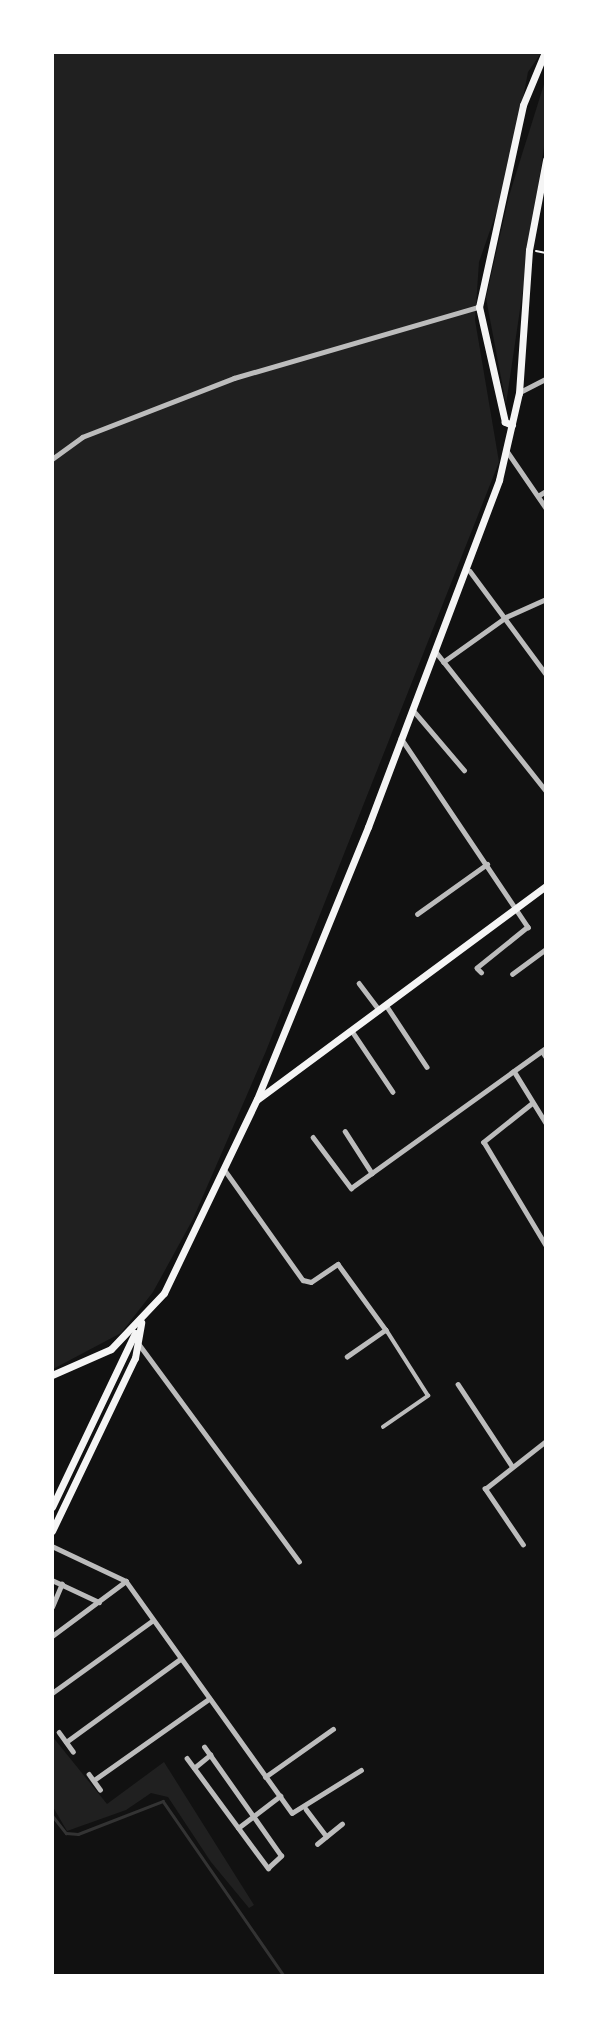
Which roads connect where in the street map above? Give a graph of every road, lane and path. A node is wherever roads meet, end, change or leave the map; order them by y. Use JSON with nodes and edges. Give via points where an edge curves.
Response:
{"nodes":[{"id":1,"x":545,"y":52,"type":"edge"},
{"id":2,"x":545,"y":160,"type":"edge"},
{"id":3,"x":544,"y":178,"type":"edge"},
{"id":4,"x":480,"y":307,"type":"junction"},
{"id":5,"x":545,"y":379,"type":"edge"},
{"id":6,"x":519,"y":393,"type":"junction"},
{"id":7,"x":512,"y":425,"type":"junction"},
{"id":8,"x":507,"y":450,"type":"junction"},
{"id":9,"x":52,"y":459,"type":"edge"},
{"id":10,"x":545,"y":491,"type":"edge"},
{"id":11,"x":538,"y":496,"type":"junction"},
{"id":12,"x":545,"y":508,"type":"edge"},
{"id":13,"x":470,"y":571,"type":"junction"},
{"id":14,"x":545,"y":599,"type":"edge"},
{"id":15,"x":506,"y":617,"type":"junction"},
{"id":16,"x":436,"y":652,"type":"junction"},
{"id":17,"x":443,"y":662,"type":"junction"},
{"id":18,"x":545,"y":674,"type":"edge"},
{"id":19,"x":412,"y":709,"type":"junction"},
{"id":20,"x":401,"y":738,"type":"junction"},
{"id":21,"x":464,"y":770,"type":"dead end"},
{"id":22,"x":545,"y":791,"type":"edge"},
{"id":23,"x":487,"y":864,"type":"junction"},
{"id":24,"x":545,"y":886,"type":"edge"},
{"id":25,"x":515,"y":909,"type":"junction"},
{"id":26,"x":416,"y":914,"type":"dead end"},
{"id":27,"x":545,"y":950,"type":"edge"},
{"id":28,"x":479,"y":970,"type":"dead end"},
{"id":29,"x":512,"y":974,"type":"dead end"},
{"id":30,"x":359,"y":984,"type":"dead end"},
{"id":31,"x":382,"y":1008,"type":"junction"},
{"id":32,"x":352,"y":1031,"type":"junction"},
{"id":33,"x":544,"y":1050,"type":"edge"},
{"id":34,"x":545,"y":1057,"type":"edge"},
{"id":35,"x":426,"y":1067,"type":"dead end"},
{"id":36,"x":514,"y":1071,"type":"junction"},
{"id":37,"x":393,"y":1092,"type":"dead end"},
{"id":38,"x":257,"y":1100,"type":"junction"},
{"id":39,"x":533,"y":1103,"type":"junction"},
{"id":40,"x":545,"y":1124,"type":"edge"},
{"id":41,"x":345,"y":1131,"type":"dead end"},
{"id":42,"x":313,"y":1138,"type":"dead end"},
{"id":43,"x":224,"y":1169,"type":"junction"},
{"id":44,"x":372,"y":1173,"type":"junction"},
{"id":45,"x":545,"y":1245,"type":"edge"},
{"id":46,"x":141,"y":1323,"type":"junction"},
{"id":47,"x":386,"y":1329,"type":"junction"},
{"id":48,"x":132,"y":1338,"type":"junction"},
{"id":49,"x":141,"y":1343,"type":"junction"},
{"id":50,"x":347,"y":1357,"type":"dead end"},
{"id":51,"x":52,"y":1376,"type":"edge"},
{"id":52,"x":458,"y":1384,"type":"dead end"},
{"id":53,"x":383,"y":1427,"type":"dead end"},
{"id":54,"x":545,"y":1441,"type":"edge"},
{"id":55,"x":512,"y":1466,"type":"junction"},
{"id":56,"x":52,"y":1507,"type":"edge"},
{"id":57,"x":52,"y":1531,"type":"edge"},
{"id":58,"x":523,"y":1545,"type":"dead end"},
{"id":59,"x":52,"y":1546,"type":"edge"},
{"id":60,"x":299,"y":1561,"type":"dead end"},
{"id":61,"x":52,"y":1580,"type":"edge"},
{"id":62,"x":126,"y":1581,"type":"junction"},
{"id":63,"x":62,"y":1584,"type":"junction"},
{"id":64,"x":99,"y":1602,"type":"junction"},
{"id":65,"x":52,"y":1607,"type":"edge"},
{"id":66,"x":152,"y":1621,"type":"junction"},
{"id":67,"x":52,"y":1636,"type":"edge"},
{"id":68,"x":179,"y":1660,"type":"junction"},
{"id":69,"x":52,"y":1693,"type":"edge"},
{"id":70,"x":209,"y":1699,"type":"junction"},
{"id":71,"x":333,"y":1729,"type":"dead end"},
{"id":72,"x":59,"y":1732,"type":"dead end"},
{"id":73,"x":66,"y":1742,"type":"junction"},
{"id":74,"x":204,"y":1747,"type":"dead end"},
{"id":75,"x":73,"y":1751,"type":"dead end"},
{"id":76,"x":210,"y":1755,"type":"junction"},
{"id":77,"x":187,"y":1758,"type":"dead end"},
{"id":78,"x":194,"y":1768,"type":"junction"},
{"id":79,"x":361,"y":1770,"type":"dead end"},
{"id":80,"x":89,"y":1774,"type":"dead end"},
{"id":81,"x":265,"y":1777,"type":"junction"},
{"id":82,"x":94,"y":1780,"type":"junction"},
{"id":83,"x":100,"y":1789,"type":"dead end"},
{"id":84,"x":279,"y":1796,"type":"junction"},
{"id":85,"x":306,"y":1809,"type":"junction"},
{"id":86,"x":253,"y":1815,"type":"junction"},
{"id":87,"x":342,"y":1824,"type":"dead end"},
{"id":88,"x":238,"y":1828,"type":"junction"},
{"id":89,"x":326,"y":1836,"type":"junction"},
{"id":90,"x":317,"y":1844,"type":"dead end"}],
"edges":[{"from":1,"to":4,"type":"main road","via":[[526,94]]},
{"from":2,"to":3,"type":"main road"},
{"from":3,"to":6,"type":"main road"},
{"from":4,"to":7,"type":"main road","via":[[505,422]]},
{"from":4,"to":9,"type":"street","via":[[234,378],[82,437]]},
{"from":5,"to":6,"type":"street"},
{"from":6,"to":7,"type":"main road"},
{"from":7,"to":8,"type":"main road"},
{"from":8,"to":11,"type":"street"},
{"from":8,"to":13,"type":"main road"},
{"from":10,"to":11,"type":"street"},
{"from":11,"to":12,"type":"street"},
{"from":13,"to":15,"type":"street"},
{"from":13,"to":16,"type":"main road"},
{"from":14,"to":15,"type":"street"},
{"from":15,"to":17,"type":"street"},
{"from":15,"to":18,"type":"street"},
{"from":16,"to":17,"type":"street"},
{"from":16,"to":19,"type":"main road"},
{"from":17,"to":22,"type":"street"},
{"from":19,"to":20,"type":"main road"},
{"from":19,"to":21,"type":"street"},
{"from":20,"to":23,"type":"street"},
{"from":20,"to":38,"type":"main road"},
{"from":23,"to":25,"type":"street"},
{"from":23,"to":26,"type":"street"},
{"from":24,"to":25,"type":"main road"},
{"from":25,"to":28,"type":"street","via":[[528,927]]},
{"from":25,"to":31,"type":"main road"},
{"from":27,"to":29,"type":"street"},
{"from":30,"to":31,"type":"street"},
{"from":31,"to":32,"type":"main road"},
{"from":31,"to":35,"type":"street"},
{"from":32,"to":37,"type":"street"},
{"from":32,"to":38,"type":"main road"},
{"from":33,"to":34,"type":"street"},
{"from":33,"to":36,"type":"street"},
{"from":36,"to":39,"type":"street"},
{"from":36,"to":44,"type":"street"},
{"from":38,"to":43,"type":"main road"},
{"from":39,"to":40,"type":"street"},
{"from":39,"to":45,"type":"street","via":[[484,1142]]},
{"from":41,"to":44,"type":"street"},
{"from":42,"to":44,"type":"street","via":[[347,1189]]},
{"from":43,"to":46,"type":"main road","via":[[163,1293]]},
{"from":43,"to":47,"type":"street","via":[[303,1280],[311,1282],[338,1264]]},
{"from":46,"to":48,"type":"main road"},
{"from":46,"to":49,"type":"main road"},
{"from":46,"to":51,"type":"main road","via":[[103,1355]]},
{"from":47,"to":50,"type":"street"},
{"from":47,"to":53,"type":"street","via":[[428,1396]]},
{"from":48,"to":49,"type":"street"},
{"from":48,"to":56,"type":"main road"},
{"from":49,"to":57,"type":"main road"},
{"from":49,"to":60,"type":"street"},
{"from":52,"to":55,"type":"street"},
{"from":54,"to":55,"type":"street"},
{"from":55,"to":58,"type":"street","via":[[485,1489]]},
{"from":59,"to":62,"type":"street"},
{"from":61,"to":63,"type":"street"},
{"from":62,"to":64,"type":"street"},
{"from":62,"to":66,"type":"street"},
{"from":63,"to":64,"type":"street"},
{"from":63,"to":65,"type":"street"},
{"from":64,"to":67,"type":"street"},
{"from":66,"to":68,"type":"street"},
{"from":66,"to":69,"type":"street"},
{"from":68,"to":70,"type":"street"},
{"from":68,"to":73,"type":"street"},
{"from":70,"to":81,"type":"street"},
{"from":70,"to":82,"type":"street"},
{"from":71,"to":81,"type":"street"},
{"from":72,"to":73,"type":"street"},
{"from":73,"to":75,"type":"street"},
{"from":74,"to":76,"type":"street"},
{"from":76,"to":78,"type":"street"},
{"from":76,"to":86,"type":"street"},
{"from":77,"to":78,"type":"street"},
{"from":78,"to":88,"type":"street"},
{"from":79,"to":85,"type":"street"},
{"from":80,"to":82,"type":"street"},
{"from":81,"to":84,"type":"street"},
{"from":82,"to":83,"type":"street"},
{"from":84,"to":85,"type":"street","via":[[295,1815]]},
{"from":84,"to":86,"type":"street"},
{"from":85,"to":89,"type":"street"},
{"from":86,"to":88,"type":"street"},
{"from":86,"to":88,"type":"street","via":[[280,1859],[265,1866]]},
{"from":87,"to":89,"type":"street"},
{"from":89,"to":90,"type":"street"}]}
